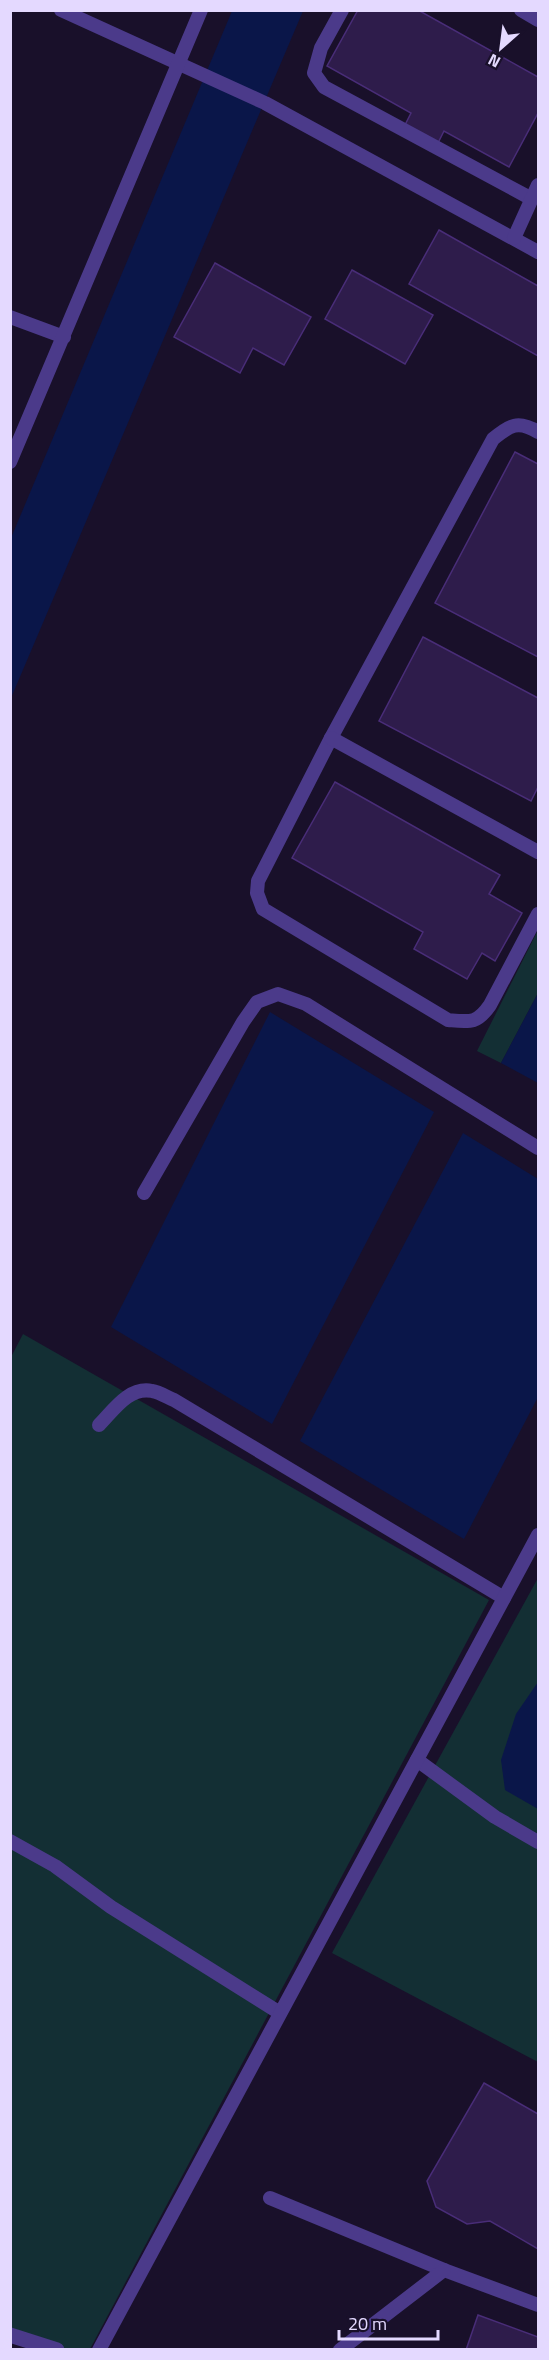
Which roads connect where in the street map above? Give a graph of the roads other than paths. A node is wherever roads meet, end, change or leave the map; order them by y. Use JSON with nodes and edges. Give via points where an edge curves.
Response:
{"nodes":[{"id":1,"x":61,"y":10,"type":"edge"},
{"id":2,"x":201,"y":10,"type":"edge"},
{"id":3,"x":342,"y":10,"type":"edge"},
{"id":4,"x":520,"y":10,"type":"edge"},
{"id":5,"x":538,"y":20,"type":"edge"},
{"id":6,"x":179,"y":63,"type":"junction"},
{"id":7,"x":538,"y":185,"type":"edge"},
{"id":8,"x":532,"y":199,"type":"junction"},
{"id":9,"x":514,"y":238,"type":"junction"},
{"id":10,"x":538,"y":252,"type":"edge"},
{"id":11,"x":10,"y":317,"type":"edge"},
{"id":12,"x":64,"y":337,"type":"junction"},
{"id":13,"x":538,"y":432,"type":"edge"},
{"id":14,"x":10,"y":462,"type":"edge"},
{"id":15,"x":331,"y":738,"type":"junction"},
{"id":16,"x":538,"y":852,"type":"edge"},
{"id":17,"x":538,"y":914,"type":"edge"},
{"id":18,"x":538,"y":1148,"type":"edge"},
{"id":19,"x":144,"y":1193,"type":"dead end"},
{"id":20,"x":99,"y":1425,"type":"dead end"},
{"id":21,"x":538,"y":1535,"type":"edge"},
{"id":22,"x":504,"y":1598,"type":"junction"},
{"id":23,"x":417,"y":1760,"type":"junction"},
{"id":24,"x":10,"y":1841,"type":"edge"},
{"id":25,"x":538,"y":1842,"type":"edge"},
{"id":26,"x":280,"y":2013,"type":"junction"},
{"id":27,"x":270,"y":2198,"type":"dead end"},
{"id":28,"x":444,"y":2270,"type":"junction"},
{"id":29,"x":538,"y":2304,"type":"edge"},
{"id":30,"x":10,"y":2335,"type":"edge"},
{"id":31,"x":57,"y":2349,"type":"edge"},
{"id":32,"x":99,"y":2349,"type":"edge"},
{"id":33,"x":340,"y":2349,"type":"edge"}],
"edges":[{"from":1,"to":6,"type":"lane"},
{"from":2,"to":6,"type":"lane"},
{"from":3,"to":8,"type":"lane","via":[[321,48],[315,73],[324,87]]},
{"from":4,"to":5,"type":"lane"},
{"from":6,"to":9,"type":"lane","via":[[265,103]]},
{"from":6,"to":12,"type":"lane"},
{"from":7,"to":8,"type":"lane"},
{"from":8,"to":9,"type":"lane"},
{"from":9,"to":10,"type":"lane"},
{"from":11,"to":12,"type":"lane"},
{"from":12,"to":14,"type":"lane"},
{"from":13,"to":15,"type":"lane","via":[[526,424],[508,427],[493,439]]},
{"from":15,"to":16,"type":"lane"},
{"from":15,"to":17,"type":"lane","via":[[258,881],[257,893],[263,909],[448,1020],[467,1022],[482,1017],[490,1005]]},
{"from":18,"to":19,"type":"lane","via":[[306,1004],[278,994],[257,1002],[248,1015]]},
{"from":20,"to":22,"type":"lane","via":[[138,1390],[174,1400]]},
{"from":21,"to":22,"type":"lane"},
{"from":22,"to":23,"type":"lane"},
{"from":23,"to":25,"type":"lane","via":[[495,1817]]},
{"from":23,"to":26,"type":"lane"},
{"from":24,"to":26,"type":"lane","via":[[55,1866],[111,1907]]},
{"from":26,"to":32,"type":"lane"},
{"from":27,"to":28,"type":"lane"},
{"from":28,"to":29,"type":"lane"},
{"from":28,"to":33,"type":"lane"},
{"from":30,"to":31,"type":"street"}]}
